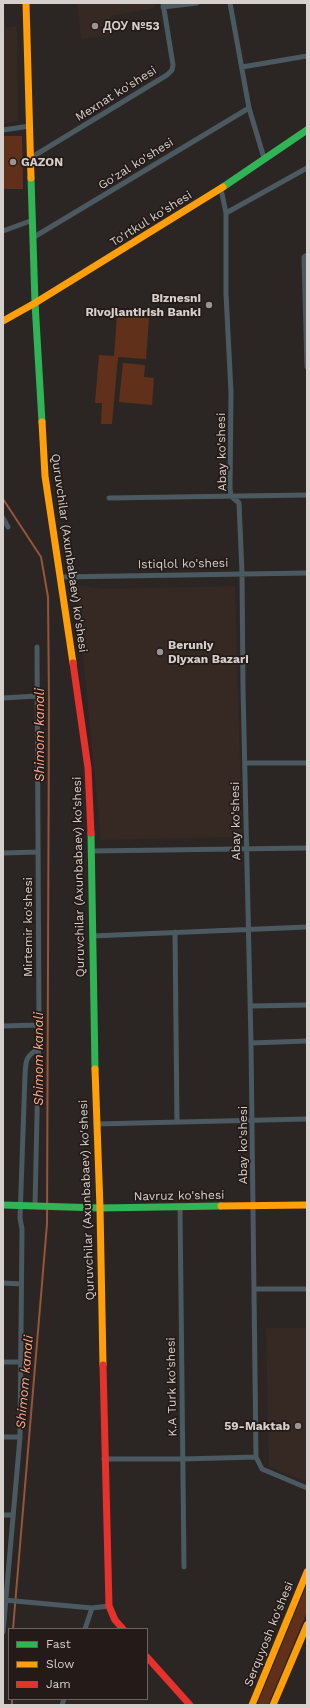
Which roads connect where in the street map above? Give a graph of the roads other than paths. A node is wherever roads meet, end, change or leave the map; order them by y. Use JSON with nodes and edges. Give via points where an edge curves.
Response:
{"nodes":[{"id":1,"x":26,"y":3,"type":"edge"},
{"id":2,"x":197,"y":3,"type":"edge"},
{"id":3,"x":230,"y":3,"type":"edge"},
{"id":4,"x":163,"y":5,"type":"edge"},
{"id":5,"x":307,"y":56,"type":"edge"},
{"id":6,"x":242,"y":67,"type":"junction"},
{"id":7,"x":250,"y":108,"type":"junction"},
{"id":8,"x":30,"y":126,"type":"junction"},
{"id":9,"x":3,"y":130,"type":"edge"},
{"id":10,"x":307,"y":130,"type":"edge"},
{"id":11,"x":32,"y":157,"type":"junction"},
{"id":12,"x":264,"y":158,"type":"junction"},
{"id":13,"x":307,"y":168,"type":"edge"},
{"id":14,"x":221,"y":189,"type":"junction"},
{"id":15,"x":226,"y":213,"type":"junction"},
{"id":16,"x":33,"y":220,"type":"junction"},
{"id":17,"x":3,"y":231,"type":"edge"},
{"id":18,"x":34,"y":238,"type":"junction"},
{"id":19,"x":306,"y":256,"type":"edge"},
{"id":20,"x":36,"y":303,"type":"junction"},
{"id":21,"x":3,"y":321,"type":"edge"},
{"id":22,"x":307,"y":367,"type":"edge"},
{"id":23,"x":307,"y":495,"type":"edge"},
{"id":24,"x":231,"y":496,"type":"junction"},
{"id":25,"x":109,"y":498,"type":"dead end"},
{"id":26,"x":3,"y":518,"type":"edge"},
{"id":27,"x":8,"y":527,"type":"dead end"},
{"id":28,"x":242,"y":573,"type":"junction"},
{"id":29,"x":307,"y":573,"type":"edge"},
{"id":30,"x":60,"y":577,"type":"junction"},
{"id":31,"x":37,"y":647,"type":"dead end"},
{"id":32,"x":37,"y":696,"type":"junction"},
{"id":33,"x":3,"y":698,"type":"edge"},
{"id":34,"x":307,"y":763,"type":"edge"},
{"id":35,"x":245,"y":764,"type":"junction"},
{"id":36,"x":246,"y":848,"type":"junction"},
{"id":37,"x":307,"y":848,"type":"edge"},
{"id":38,"x":92,"y":851,"type":"junction"},
{"id":39,"x":38,"y":852,"type":"junction"},
{"id":40,"x":3,"y":853,"type":"edge"},
{"id":41,"x":307,"y":927,"type":"edge"},
{"id":42,"x":249,"y":929,"type":"junction"},
{"id":43,"x":175,"y":932,"type":"junction"},
{"id":44,"x":92,"y":936,"type":"junction"},
{"id":45,"x":307,"y":1005,"type":"edge"},
{"id":46,"x":250,"y":1006,"type":"junction"},
{"id":47,"x":3,"y":1026,"type":"edge"},
{"id":48,"x":39,"y":1026,"type":"junction"},
{"id":49,"x":307,"y":1041,"type":"edge"},
{"id":50,"x":251,"y":1043,"type":"junction"},
{"id":51,"x":39,"y":1048,"type":"junction"},
{"id":52,"x":307,"y":1119,"type":"edge"},
{"id":53,"x":253,"y":1120,"type":"junction"},
{"id":54,"x":177,"y":1122,"type":"junction"},
{"id":55,"x":96,"y":1124,"type":"junction"},
{"id":56,"x":3,"y":1204,"type":"edge"},
{"id":57,"x":307,"y":1205,"type":"edge"},
{"id":58,"x":21,"y":1206,"type":"junction"},
{"id":59,"x":37,"y":1207,"type":"junction"},
{"id":60,"x":180,"y":1207,"type":"junction"},
{"id":61,"x":253,"y":1207,"type":"junction"},
{"id":62,"x":100,"y":1208,"type":"junction"},
{"id":63,"x":3,"y":1283,"type":"edge"},
{"id":64,"x":21,"y":1284,"type":"junction"},
{"id":65,"x":307,"y":1289,"type":"edge"},
{"id":66,"x":255,"y":1290,"type":"junction"},
{"id":67,"x":3,"y":1362,"type":"edge"},
{"id":68,"x":22,"y":1362,"type":"junction"},
{"id":69,"x":3,"y":1437,"type":"edge"},
{"id":70,"x":20,"y":1438,"type":"junction"},
{"id":71,"x":256,"y":1457,"type":"junction"},
{"id":72,"x":104,"y":1459,"type":"junction"},
{"id":73,"x":183,"y":1459,"type":"junction"},
{"id":74,"x":307,"y":1488,"type":"edge"},
{"id":75,"x":3,"y":1515,"type":"edge"},
{"id":76,"x":13,"y":1515,"type":"junction"},
{"id":77,"x":184,"y":1566,"type":"dead end"},
{"id":78,"x":307,"y":1572,"type":"edge"},
{"id":79,"x":5,"y":1600,"type":"edge"},
{"id":80,"x":109,"y":1606,"type":"junction"},
{"id":81,"x":92,"y":1608,"type":"junction"},
{"id":82,"x":307,"y":1625,"type":"edge"},
{"id":83,"x":85,"y":1628,"type":"edge"},
{"id":84,"x":122,"y":1628,"type":"edge"},
{"id":85,"x":3,"y":1632,"type":"edge"},
{"id":86,"x":148,"y":1658,"type":"edge"},
{"id":87,"x":190,"y":1705,"type":"edge"},
{"id":88,"x":252,"y":1705,"type":"edge"},
{"id":89,"x":273,"y":1705,"type":"edge"}],
"edges":[{"from":1,"to":8,"type":"main road","name":"Quruvchilar (Axunbabaev) ko'shesi"},
{"from":2,"to":4,"type":"street"},
{"from":3,"to":6,"type":"street"},
{"from":4,"to":11,"type":"street","name":"Mexnat ko'shesi","via":[[172,70]]},
{"from":5,"to":6,"type":"street"},
{"from":6,"to":7,"type":"street"},
{"from":7,"to":12,"type":"street"},
{"from":7,"to":18,"type":"street","name":"Go'zal ko'shesi"},
{"from":8,"to":9,"type":"street"},
{"from":8,"to":11,"type":"main road","name":"Quruvchilar (Axunbabaev) ko'shesi"},
{"from":10,"to":12,"type":"main road","name":"To'rtkul ko'shesi"},
{"from":11,"to":16,"type":"main road","name":"Quruvchilar (Axunbabaev) ko'shesi"},
{"from":12,"to":14,"type":"main road","name":"To'rtkul ko'shesi"},
{"from":13,"to":15,"type":"street"},
{"from":14,"to":15,"type":"street","name":"Abay ko'shesi"},
{"from":14,"to":20,"type":"main road","name":"To'rtkul ko'shesi"},
{"from":15,"to":24,"type":"street","name":"Abay ko'shesi"},
{"from":16,"to":17,"type":"street"},
{"from":16,"to":18,"type":"main road","name":"Quruvchilar (Axunbabaev) ko'shesi"},
{"from":18,"to":20,"type":"main road","name":"Quruvchilar (Axunbabaev) ko'shesi"},
{"from":19,"to":22,"type":"street"},
{"from":20,"to":21,"type":"main road","name":"To'rtkul ko'shesi"},
{"from":20,"to":30,"type":"main road","name":"Quruvchilar (Axunbabaev) ko'shesi","via":[[45,476]]},
{"from":23,"to":24,"type":"street"},
{"from":24,"to":25,"type":"street"},
{"from":24,"to":28,"type":"street","name":"Abay ko'shesi","via":[[238,503]]},
{"from":26,"to":27,"type":"street"},
{"from":28,"to":29,"type":"street","name":"Istiqlol ko'shesi"},
{"from":28,"to":30,"type":"street","name":"Istiqlol ko'shesi"},
{"from":28,"to":35,"type":"street","name":"Abay ko'shesi"},
{"from":30,"to":38,"type":"main road","name":"Quruvchilar (Axunbabaev) ko'shesi","via":[[88,768]]},
{"from":31,"to":32,"type":"street","name":"Mirtemir ko'shesi"},
{"from":32,"to":33,"type":"street"},
{"from":32,"to":39,"type":"street","name":"Mirtemir ko'shesi"},
{"from":34,"to":35,"type":"street"},
{"from":35,"to":36,"type":"street","name":"Abay ko'shesi"},
{"from":36,"to":37,"type":"street"},
{"from":36,"to":38,"type":"street"},
{"from":36,"to":42,"type":"street","name":"Abay ko'shesi"},
{"from":38,"to":44,"type":"main road","name":"Quruvchilar (Axunbabaev) ko'shesi"},
{"from":39,"to":40,"type":"street"},
{"from":39,"to":48,"type":"street","name":"Mirtemir ko'shesi"},
{"from":41,"to":42,"type":"street"},
{"from":42,"to":43,"type":"street"},
{"from":42,"to":46,"type":"street","name":"Abay ko'shesi"},
{"from":43,"to":44,"type":"street"},
{"from":43,"to":54,"type":"street"},
{"from":44,"to":55,"type":"main road","name":"Quruvchilar (Axunbabaev) ko'shesi"},
{"from":45,"to":46,"type":"street"},
{"from":46,"to":50,"type":"street","name":"Abay ko'shesi"},
{"from":47,"to":48,"type":"street"},
{"from":48,"to":51,"type":"street","name":"Mirtemir ko'shesi"},
{"from":49,"to":50,"type":"street"},
{"from":50,"to":53,"type":"street","name":"Abay ko'shesi"},
{"from":51,"to":58,"type":"street","via":[[29,1055],[26,1061]]},
{"from":51,"to":59,"type":"street","name":"Mirtemir ko'shesi"},
{"from":52,"to":53,"type":"street"},
{"from":53,"to":54,"type":"street"},
{"from":53,"to":61,"type":"street","name":"Abay ko'shesi"},
{"from":54,"to":55,"type":"street"},
{"from":55,"to":62,"type":"main road","name":"Quruvchilar (Axunbabaev) ko'shesi"},
{"from":56,"to":58,"type":"main road"},
{"from":57,"to":61,"type":"main road","name":"Navruz ko'shesi"},
{"from":58,"to":59,"type":"main road"},
{"from":58,"to":64,"type":"street"},
{"from":59,"to":62,"type":"main road","name":"Navruz ko'shesi"},
{"from":60,"to":61,"type":"main road","name":"Navruz ko'shesi"},
{"from":60,"to":62,"type":"main road","name":"Navruz ko'shesi"},
{"from":60,"to":73,"type":"street","name":"K.A Turk ko'shesi"},
{"from":61,"to":66,"type":"street","name":"Abay ko'shesi"},
{"from":62,"to":72,"type":"main road","name":"Quruvchilar (Axunbabaev) ko'shesi"},
{"from":63,"to":64,"type":"street"},
{"from":64,"to":68,"type":"street"},
{"from":65,"to":66,"type":"street"},
{"from":66,"to":71,"type":"street","name":"Abay ko'shesi"},
{"from":67,"to":68,"type":"street"},
{"from":68,"to":70,"type":"street"},
{"from":69,"to":70,"type":"street"},
{"from":70,"to":76,"type":"street"},
{"from":71,"to":73,"type":"street"},
{"from":71,"to":74,"type":"street","via":[[262,1469]]},
{"from":72,"to":73,"type":"street"},
{"from":72,"to":80,"type":"main road","name":"Quruvchilar (Axunbabaev) ko'shesi"},
{"from":73,"to":77,"type":"street","name":"K.A Turk ko'shesi"},
{"from":75,"to":76,"type":"street"},
{"from":76,"to":79,"type":"street"},
{"from":78,"to":88,"type":"main road","name":"Serquyosh ko'shesi"},
{"from":79,"to":81,"type":"street"},
{"from":79,"to":85,"type":"street"},
{"from":80,"to":81,"type":"street"},
{"from":80,"to":84,"type":"main road","name":"Quruvchilar (Axunbabaev) ko'shesi","via":[[115,1620]]},
{"from":81,"to":83,"type":"street"},
{"from":82,"to":89,"type":"main road"},
{"from":86,"to":87,"type":"main road"}]}
